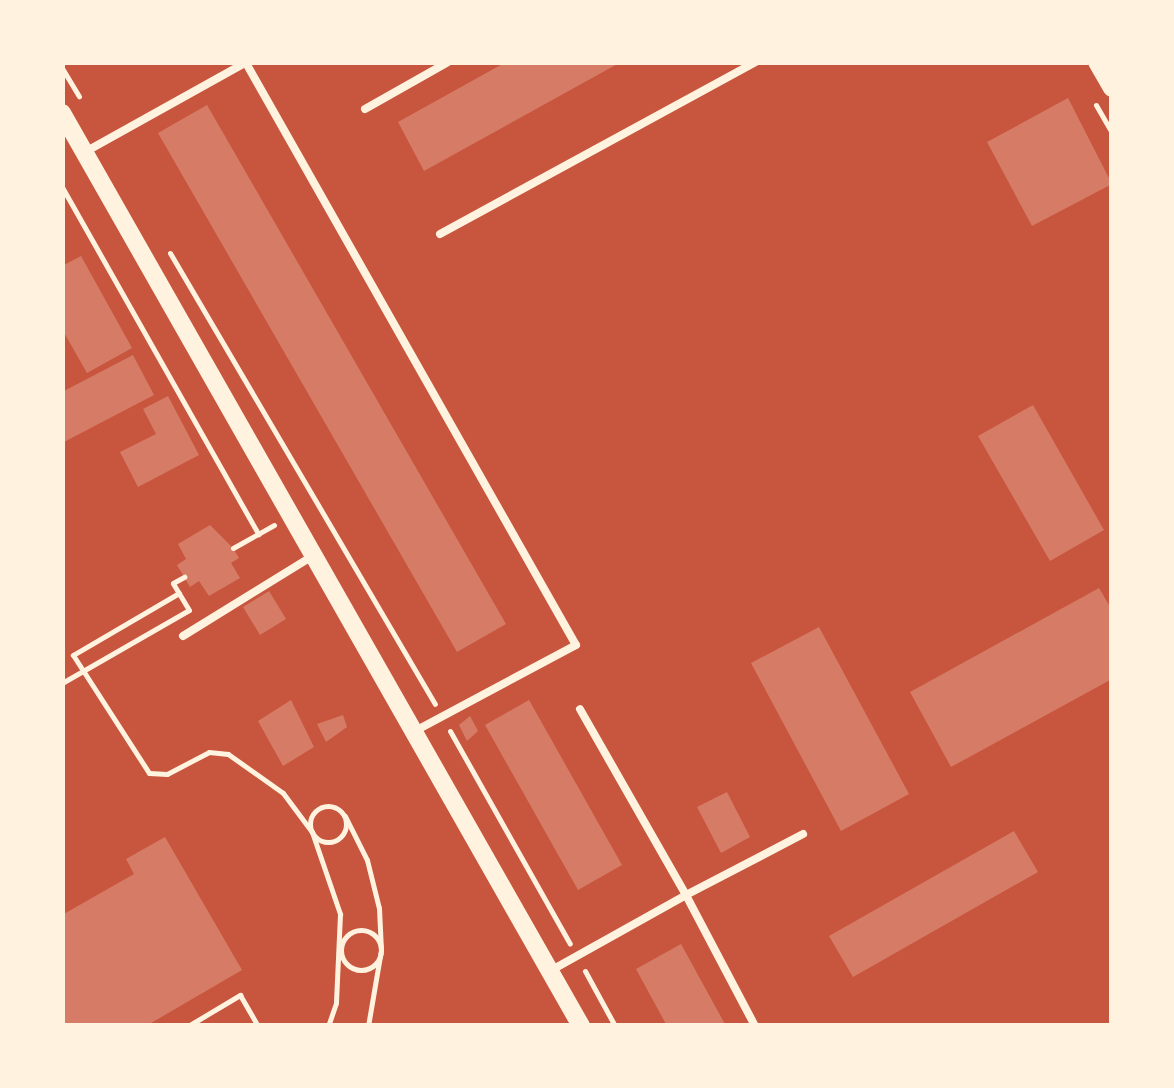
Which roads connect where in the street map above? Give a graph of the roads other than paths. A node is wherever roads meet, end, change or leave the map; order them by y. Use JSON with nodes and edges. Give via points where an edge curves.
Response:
{"nodes":[{"id":1,"x":448,"y":62,"type":"edge"},
{"id":2,"x":756,"y":62,"type":"edge"},
{"id":3,"x":1096,"y":62,"type":"edge"},
{"id":4,"x":247,"y":63,"type":"edge"},
{"id":5,"x":1112,"y":88,"type":"edge"},
{"id":6,"x":365,"y":109,"type":"dead end"},
{"id":7,"x":62,"y":113,"type":"edge"},
{"id":8,"x":85,"y":152,"type":"junction"},
{"id":9,"x":440,"y":234,"type":"dead end"},
{"id":10,"x":314,"y":555,"type":"junction"},
{"id":11,"x":183,"y":636,"type":"dead end"},
{"id":12,"x":580,"y":709,"type":"dead end"},
{"id":13,"x":415,"y":731,"type":"junction"},
{"id":14,"x":803,"y":834,"type":"dead end"},
{"id":15,"x":686,"y":895,"type":"junction"},
{"id":16,"x":550,"y":971,"type":"junction"},
{"id":17,"x":581,"y":1026,"type":"edge"},
{"id":18,"x":756,"y":1026,"type":"edge"}],
"edges":[{"from":1,"to":6,"type":"lane"},
{"from":2,"to":9,"type":"lane"},
{"from":3,"to":5,"type":"street"},
{"from":4,"to":8,"type":"lane"},
{"from":4,"to":13,"type":"lane","via":[[576,645]]},
{"from":7,"to":8,"type":"street"},
{"from":8,"to":10,"type":"street"},
{"from":10,"to":11,"type":"lane"},
{"from":10,"to":13,"type":"street"},
{"from":12,"to":15,"type":"lane"},
{"from":13,"to":16,"type":"street"},
{"from":14,"to":15,"type":"lane"},
{"from":15,"to":16,"type":"lane"},
{"from":15,"to":18,"type":"lane"},
{"from":16,"to":17,"type":"street"}]}
